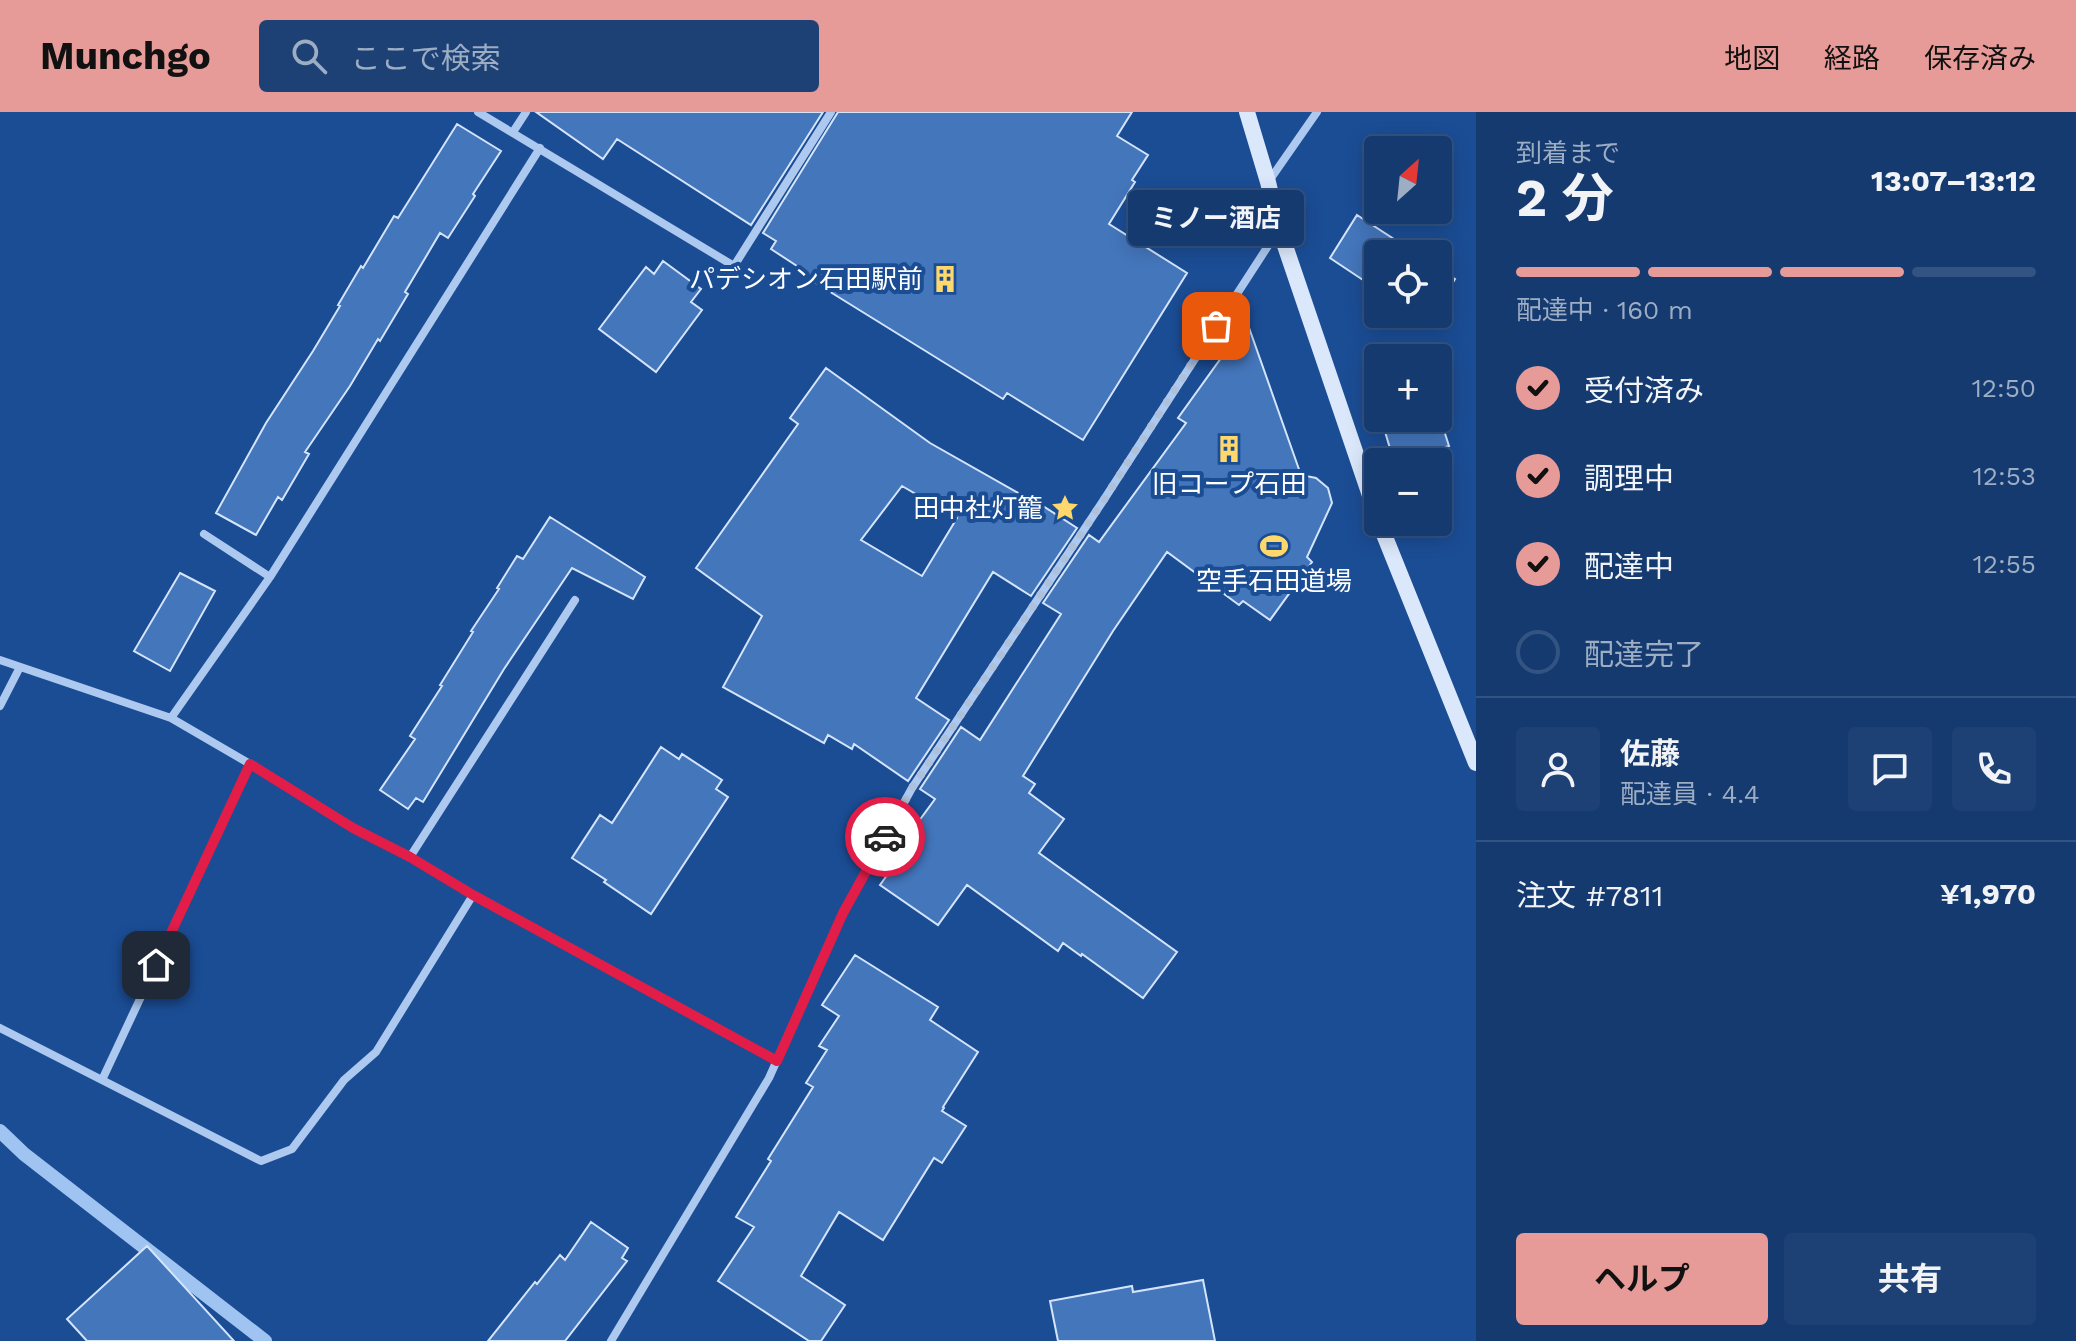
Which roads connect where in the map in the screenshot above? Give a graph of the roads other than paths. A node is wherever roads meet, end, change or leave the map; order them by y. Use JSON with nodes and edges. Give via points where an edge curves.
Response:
{"nodes":[{"id":1,"x":478,"y":112,"type":"edge"},
{"id":2,"x":526,"y":112,"type":"edge"},
{"id":3,"x":831,"y":112,"type":"edge"},
{"id":4,"x":1247,"y":112,"type":"edge"},
{"id":5,"x":1317,"y":112,"type":"edge"},
{"id":6,"x":513,"y":132,"type":"junction"},
{"id":7,"x":540,"y":148,"type":"junction"},
{"id":8,"x":1268,"y":182,"type":"junction"},
{"id":9,"x":1279,"y":228,"type":"junction"},
{"id":10,"x":1364,"y":476,"type":"edge"},
{"id":11,"x":204,"y":534,"type":"dead end"},
{"id":12,"x":1385,"y":536,"type":"edge"},
{"id":13,"x":270,"y":577,"type":"junction"},
{"id":14,"x":575,"y":600,"type":"dead end"},
{"id":15,"x":0,"y":660,"type":"edge"},
{"id":16,"x":20,"y":667,"type":"junction"},
{"id":17,"x":0,"y":706,"type":"edge"},
{"id":18,"x":171,"y":718,"type":"junction"},
{"id":19,"x":1476,"y":763,"type":"edge"},
{"id":20,"x":250,"y":764,"type":"junction"},
{"id":21,"x":410,"y":857,"type":"junction"},
{"id":22,"x":473,"y":895,"type":"junction"},
{"id":23,"x":0,"y":1028,"type":"edge"},
{"id":24,"x":777,"y":1061,"type":"junction"},
{"id":25,"x":102,"y":1080,"type":"junction"},
{"id":26,"x":611,"y":1341,"type":"edge"}],
"edges":[{"from":1,"to":6,"type":"street"},
{"from":2,"to":6,"type":"street"},
{"from":3,"to":7,"type":"street","via":[[734,266]]},
{"from":4,"to":8,"type":"street"},
{"from":5,"to":8,"type":"street"},
{"from":6,"to":7,"type":"street"},
{"from":7,"to":13,"type":"street"},
{"from":8,"to":9,"type":"street"},
{"from":9,"to":10,"type":"street"},
{"from":9,"to":24,"type":"street","via":[[912,788],[843,913]]},
{"from":11,"to":13,"type":"street"},
{"from":12,"to":19,"type":"street"},
{"from":13,"to":18,"type":"street"},
{"from":14,"to":21,"type":"street"},
{"from":15,"to":16,"type":"street"},
{"from":16,"to":17,"type":"street"},
{"from":16,"to":18,"type":"street"},
{"from":18,"to":20,"type":"street"},
{"from":20,"to":21,"type":"street"},
{"from":20,"to":25,"type":"street"},
{"from":21,"to":22,"type":"street"},
{"from":22,"to":24,"type":"street"},
{"from":22,"to":25,"type":"street","via":[[376,1052],[344,1080],[292,1149],[261,1161]]},
{"from":23,"to":25,"type":"street"},
{"from":24,"to":26,"type":"street"}]}
